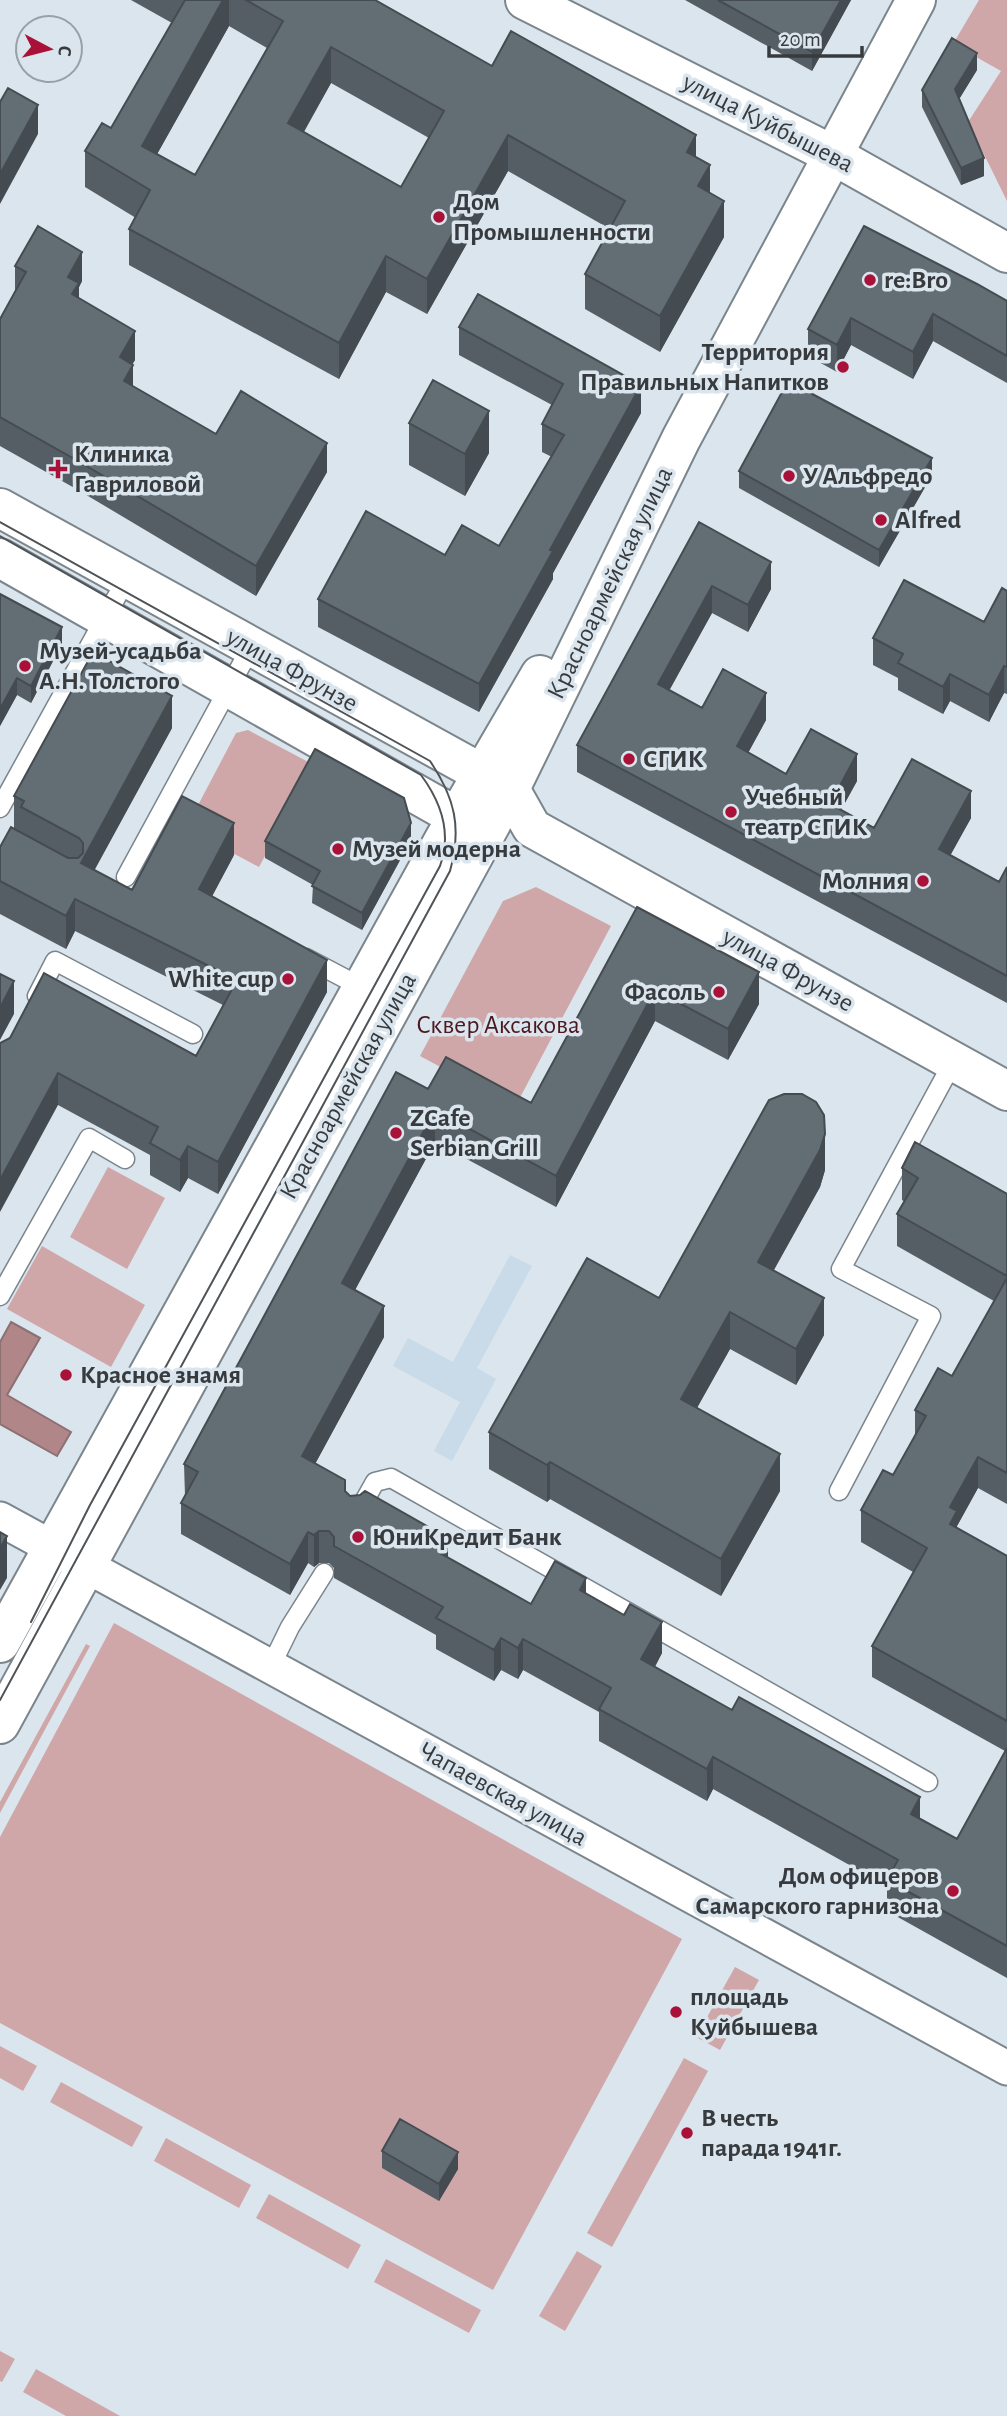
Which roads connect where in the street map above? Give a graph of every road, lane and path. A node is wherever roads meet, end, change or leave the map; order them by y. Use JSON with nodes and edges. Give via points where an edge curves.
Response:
{"nodes":[{"id":1,"x":525,"y":0,"type":"edge"},
{"id":2,"x":916,"y":0,"type":"edge"},
{"id":3,"x":831,"y":154,"type":"junction"},
{"id":4,"x":1007,"y":253,"type":"edge"},
{"id":5,"x":0,"y":508,"type":"edge"},
{"id":6,"x":0,"y":558,"type":"edge"},
{"id":7,"x":128,"y":578,"type":"junction"},
{"id":8,"x":105,"y":618,"type":"junction"},
{"id":9,"x":251,"y":647,"type":"junction"},
{"id":10,"x":229,"y":688,"type":"junction"},
{"id":11,"x":495,"y":782,"type":"junction"},
{"id":12,"x":0,"y":808,"type":"edge"},
{"id":13,"x":471,"y":825,"type":"junction"},
{"id":14,"x":532,"y":828,"type":"junction"},
{"id":15,"x":126,"y":877,"type":"dead end"},
{"id":16,"x":288,"y":948,"type":"edge"},
{"id":17,"x":363,"y":988,"type":"junction"},
{"id":18,"x":31,"y":1007,"type":"edge"},
{"id":19,"x":193,"y":1034,"type":"dead end"},
{"id":20,"x":953,"y":1062,"type":"junction"},
{"id":21,"x":1007,"y":1091,"type":"edge"},
{"id":22,"x":125,"y":1159,"type":"dead end"},
{"id":23,"x":0,"y":1296,"type":"edge"},
{"id":24,"x":839,"y":1491,"type":"dead end"},
{"id":25,"x":355,"y":1517,"type":"edge"},
{"id":26,"x":0,"y":1518,"type":"edge"},
{"id":27,"x":52,"y":1549,"type":"junction"},
{"id":28,"x":86,"y":1568,"type":"junction"},
{"id":29,"x":324,"y":1573,"type":"dead end"},
{"id":30,"x":0,"y":1643,"type":"edge"},
{"id":31,"x":270,"y":1668,"type":"junction"},
{"id":32,"x":0,"y":1724,"type":"edge"},
{"id":33,"x":928,"y":1782,"type":"dead end"},
{"id":34,"x":1007,"y":2068,"type":"edge"}],
"edges":[{"from":1,"to":3,"type":"main road","name":"улица Куйбышева"},
{"from":2,"to":3,"type":"main road","name":"Красноармейская улица"},
{"from":3,"to":4,"type":"main road","name":"улица Куйбышева"},
{"from":3,"to":11,"type":"main road","name":"Красноармейская улица"},
{"from":5,"to":7,"type":"main road","name":"улица Фрунзе"},
{"from":6,"to":8,"type":"main road","name":"улица Фрунзе"},
{"from":7,"to":8,"type":"lane"},
{"from":7,"to":9,"type":"main road","name":"улица Фрунзе"},
{"from":8,"to":10,"type":"main road","name":"улица Фрунзе"},
{"from":8,"to":12,"type":"lane"},
{"from":9,"to":10,"type":"lane"},
{"from":9,"to":11,"type":"main road","name":"улица Фрунзе"},
{"from":10,"to":13,"type":"main road","name":"улица Фрунзе"},
{"from":10,"to":15,"type":"lane"},
{"from":11,"to":13,"type":"main road","name":"Красноармейская улица"},
{"from":11,"to":14,"type":"main road"},
{"from":13,"to":14,"type":"main road"},
{"from":13,"to":17,"type":"main road","name":"Красноармейская улица"},
{"from":13,"to":28,"type":"main road","name":"Красноармейская улица"},
{"from":14,"to":20,"type":"main road","name":"улица Фрунзе"},
{"from":16,"to":17,"type":"lane"},
{"from":17,"to":27,"type":"main road","name":"Красноармейская улица"},
{"from":18,"to":19,"type":"lane","via":[[55,961]]},
{"from":20,"to":21,"type":"main road","name":"улица Фрунзе"},
{"from":20,"to":24,"type":"lane","via":[[841,1269],[931,1316]]},
{"from":22,"to":23,"type":"lane","via":[[89,1138]]},
{"from":25,"to":33,"type":"lane","via":[[375,1482],[391,1478]]},
{"from":26,"to":27,"type":"street","name":"Чапаевская улица"},
{"from":27,"to":28,"type":"street","name":"Чапаевская улица"},
{"from":27,"to":30,"type":"main road","name":"Красноармейская улица"},
{"from":28,"to":31,"type":"street","name":"Чапаевская улица"},
{"from":28,"to":32,"type":"main road","name":"Красноармейская улица"},
{"from":29,"to":31,"type":"lane"},
{"from":31,"to":34,"type":"street","name":"Чапаевская улица"}]}
